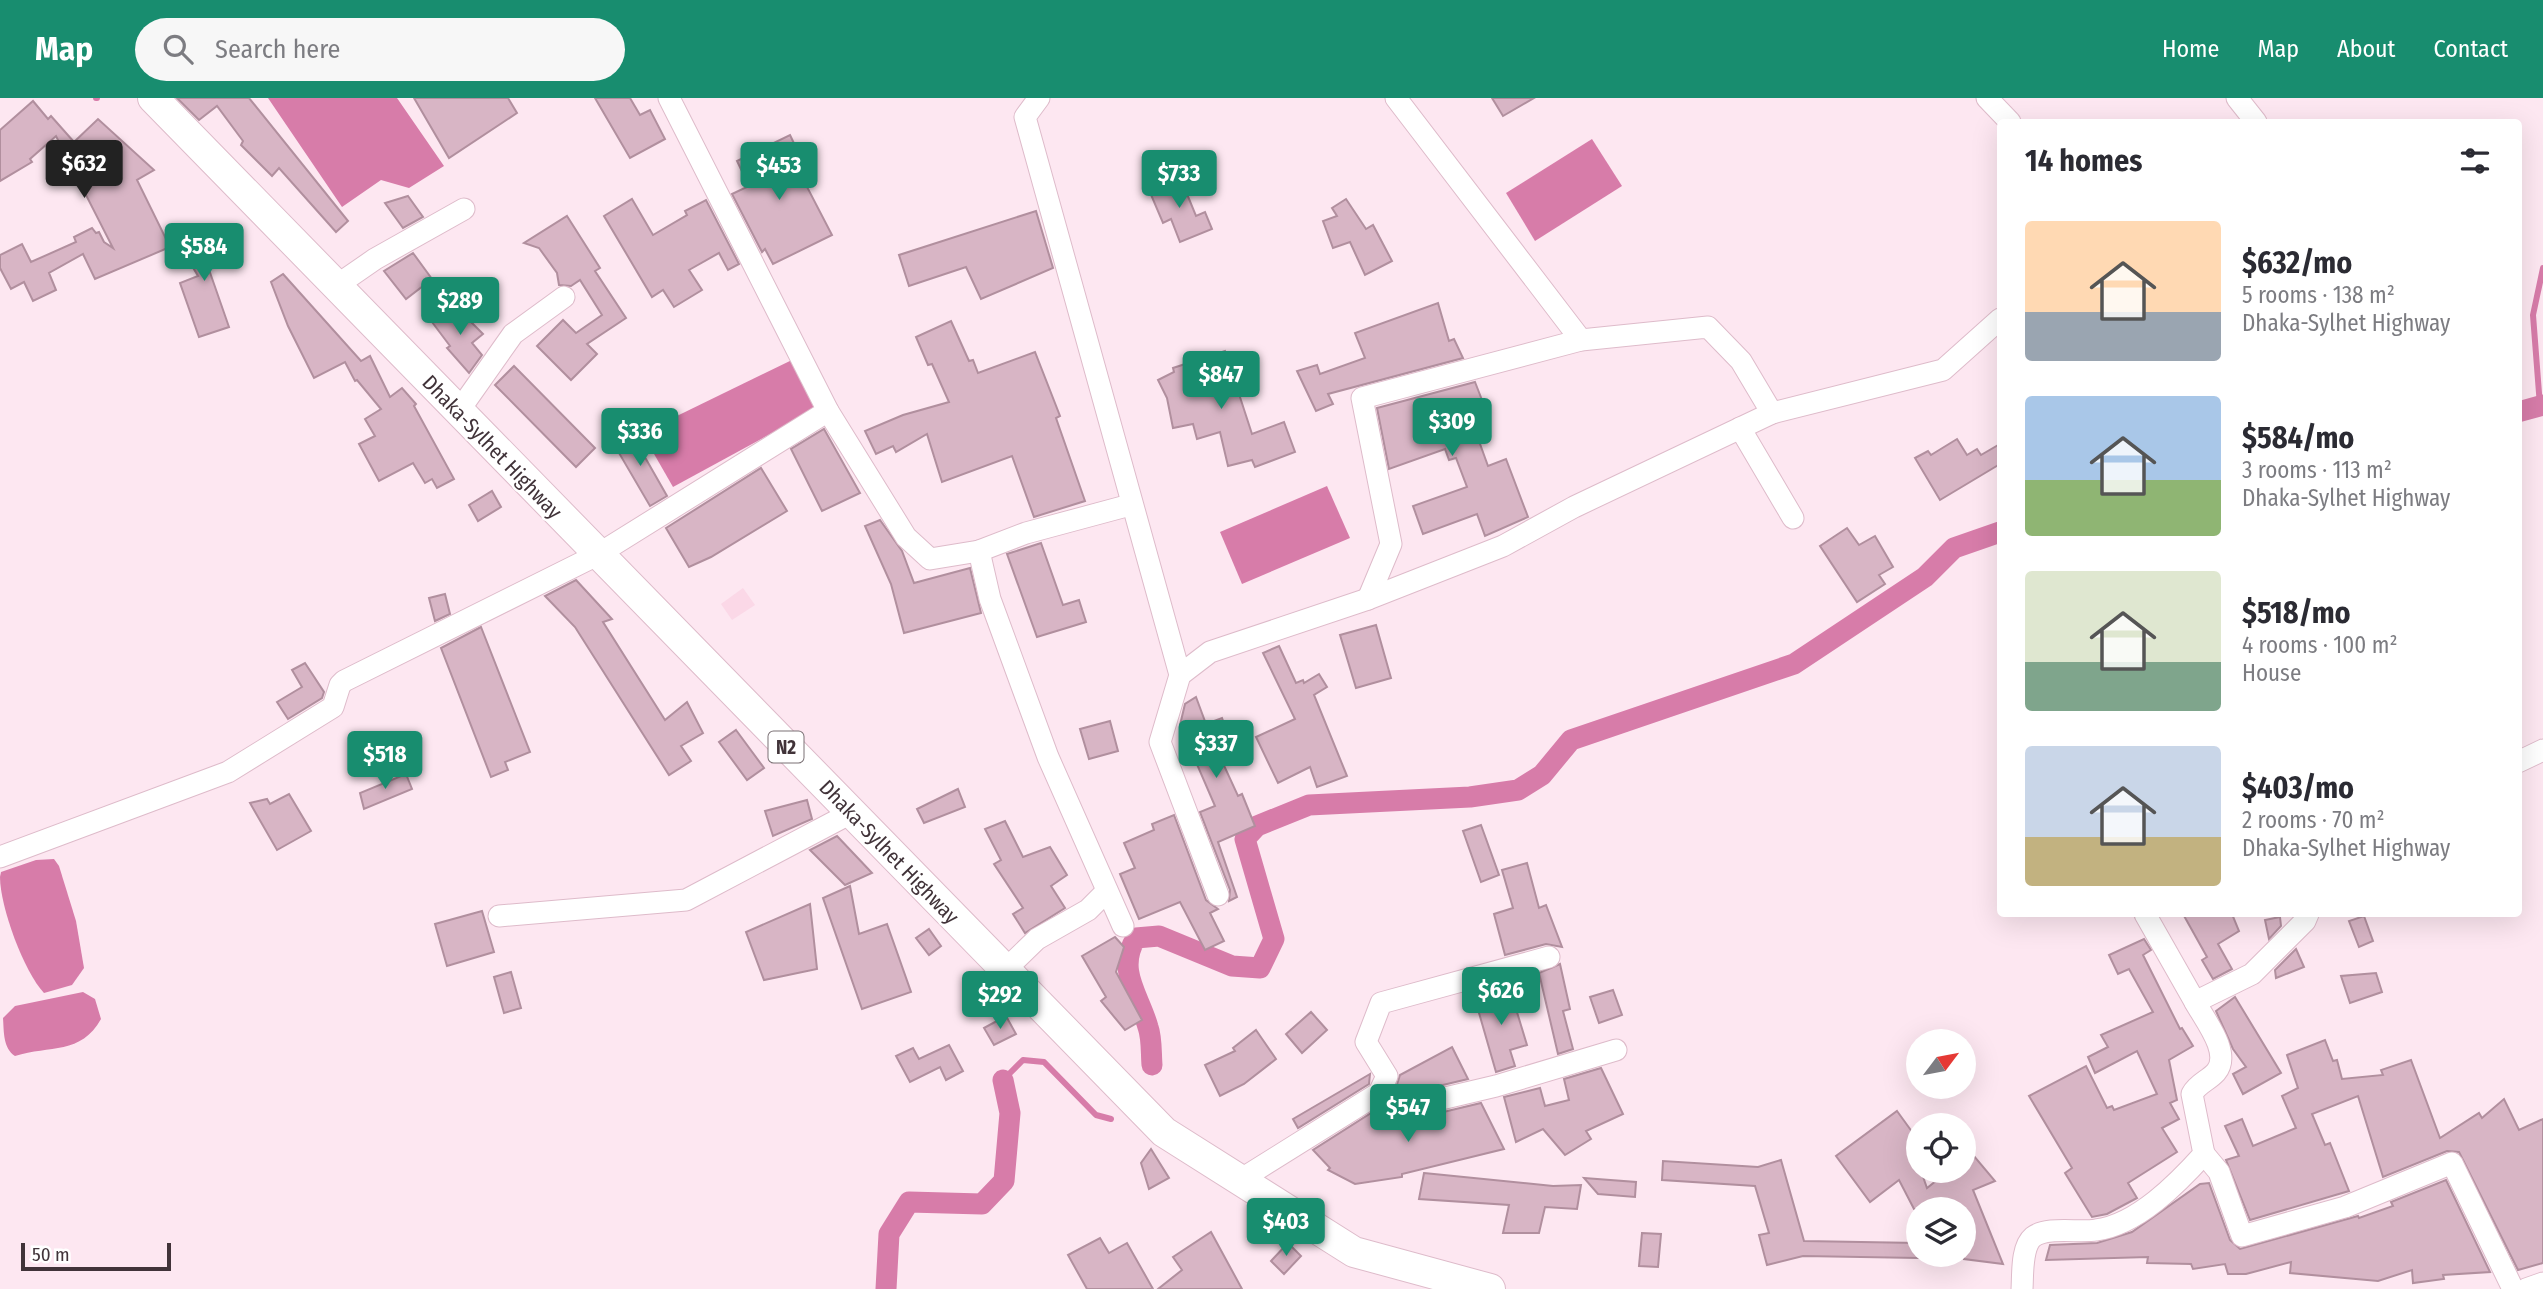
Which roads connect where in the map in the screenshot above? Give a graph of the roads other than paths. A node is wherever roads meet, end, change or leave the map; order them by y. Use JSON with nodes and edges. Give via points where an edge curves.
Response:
{"nodes":[{"id":1,"x":153,"y":98,"type":"edge"},
{"id":2,"x":669,"y":98,"type":"edge"},
{"id":3,"x":1039,"y":98,"type":"edge"},
{"id":4,"x":1396,"y":98,"type":"edge"},
{"id":5,"x":1987,"y":98,"type":"edge"},
{"id":6,"x":2237,"y":98,"type":"edge"},
{"id":7,"x":2007,"y":119,"type":"edge"},
{"id":8,"x":2254,"y":119,"type":"edge"},
{"id":9,"x":464,"y":209,"type":"dead end"},
{"id":10,"x":336,"y":286,"type":"junction"},
{"id":11,"x":564,"y":297,"type":"dead end"},
{"id":12,"x":1997,"y":323,"type":"edge"},
{"id":13,"x":1581,"y":340,"type":"junction"},
{"id":14,"x":828,"y":411,"type":"junction"},
{"id":15,"x":458,"y":412,"type":"junction"},
{"id":16,"x":1772,"y":413,"type":"junction"},
{"id":17,"x":1740,"y":428,"type":"junction"},
{"id":18,"x":1130,"y":505,"type":"junction"},
{"id":19,"x":1793,"y":518,"type":"dead end"},
{"id":20,"x":979,"y":551,"type":"junction"},
{"id":21,"x":597,"y":555,"type":"junction"},
{"id":22,"x":1368,"y":599,"type":"junction"},
{"id":23,"x":1180,"y":675,"type":"junction"},
{"id":24,"x":2543,"y":750,"type":"edge"},
{"id":25,"x":2522,"y":760,"type":"edge"},
{"id":26,"x":851,"y":813,"type":"junction"},
{"id":27,"x":0,"y":857,"type":"edge"},
{"id":28,"x":1107,"y":891,"type":"junction"},
{"id":29,"x":1218,"y":895,"type":"dead end"},
{"id":30,"x":499,"y":916,"type":"dead end"},
{"id":31,"x":2146,"y":917,"type":"edge"},
{"id":32,"x":2307,"y":917,"type":"edge"},
{"id":33,"x":1124,"y":926,"type":"dead end"},
{"id":34,"x":1549,"y":957,"type":"dead end"},
{"id":35,"x":1004,"y":971,"type":"junction"},
{"id":36,"x":2195,"y":1002,"type":"junction"},
{"id":37,"x":1616,"y":1050,"type":"dead end"},
{"id":38,"x":1379,"y":1093,"type":"junction"},
{"id":39,"x":2204,"y":1154,"type":"junction"},
{"id":40,"x":1240,"y":1180,"type":"junction"},
{"id":41,"x":2543,"y":1283,"type":"edge"},
{"id":42,"x":1490,"y":1289,"type":"edge"},
{"id":43,"x":2022,"y":1289,"type":"edge"},
{"id":44,"x":2513,"y":1289,"type":"edge"},
{"id":45,"x":2526,"y":1289,"type":"edge"}],
"edges":[{"from":1,"to":10,"type":"highway","name":"Dhaka-Sylhet Highway","number":"N2"},
{"from":2,"to":14,"type":"street"},
{"from":3,"to":18,"type":"street","via":[[1025,117]]},
{"from":4,"to":13,"type":"street"},
{"from":5,"to":7,"type":"street"},
{"from":6,"to":8,"type":"street"},
{"from":9,"to":10,"type":"street"},
{"from":10,"to":15,"type":"highway","name":"Dhaka-Sylhet Highway","number":"N2"},
{"from":11,"to":15,"type":"street","via":[[513,334]]},
{"from":12,"to":16,"type":"street","via":[[1943,370]]},
{"from":13,"to":16,"type":"street","via":[[1708,327],[1741,361]]},
{"from":13,"to":22,"type":"street","via":[[1362,398],[1391,544]]},
{"from":14,"to":20,"type":"street","via":[[906,537],[930,559]]},
{"from":14,"to":21,"type":"street"},
{"from":15,"to":21,"type":"highway","name":"Dhaka-Sylhet Highway","number":"N2"},
{"from":16,"to":17,"type":"street"},
{"from":17,"to":19,"type":"street"},
{"from":17,"to":22,"type":"street","via":[[1503,546]]},
{"from":18,"to":20,"type":"street","via":[[1026,533]]},
{"from":18,"to":23,"type":"street"},
{"from":20,"to":28,"type":"street","via":[[990,599],[1048,757]]},
{"from":21,"to":26,"type":"highway","name":"Dhaka-Sylhet Highway","number":"N2"},
{"from":21,"to":27,"type":"street","via":[[344,681],[333,707],[228,772]]},
{"from":22,"to":23,"type":"street","via":[[1210,652]]},
{"from":23,"to":29,"type":"street","via":[[1160,742]]},
{"from":24,"to":25,"type":"street"},
{"from":26,"to":30,"type":"street","via":[[686,900]]},
{"from":26,"to":35,"type":"highway","name":"Dhaka-Sylhet Highway","number":"N2"},
{"from":28,"to":33,"type":"street"},
{"from":28,"to":35,"type":"street","via":[[1088,910],[1037,939]]},
{"from":31,"to":36,"type":"street"},
{"from":32,"to":36,"type":"street","via":[[2252,974]]},
{"from":34,"to":38,"type":"street","via":[[1381,1003],[1366,1042],[1387,1076]]},
{"from":35,"to":40,"type":"highway","name":"Dhaka-Sylhet Highway","number":"N2","via":[[1164,1132]]},
{"from":36,"to":39,"type":"street","via":[[2222,1059],[2217,1071],[2192,1094]]},
{"from":37,"to":38,"type":"street","via":[[1403,1108]]},
{"from":38,"to":40,"type":"street"},
{"from":39,"to":43,"type":"street","via":[[2175,1187],[2118,1225],[2032,1238],[2026,1248]]},
{"from":39,"to":44,"type":"street","via":[[2219,1172],[2242,1236],[2344,1207],[2452,1163]]},
{"from":40,"to":42,"type":"highway","name":"Dhaka-Sylhet Highway","number":"N2","via":[[1354,1252]]},
{"from":41,"to":45,"type":"street"}]}
